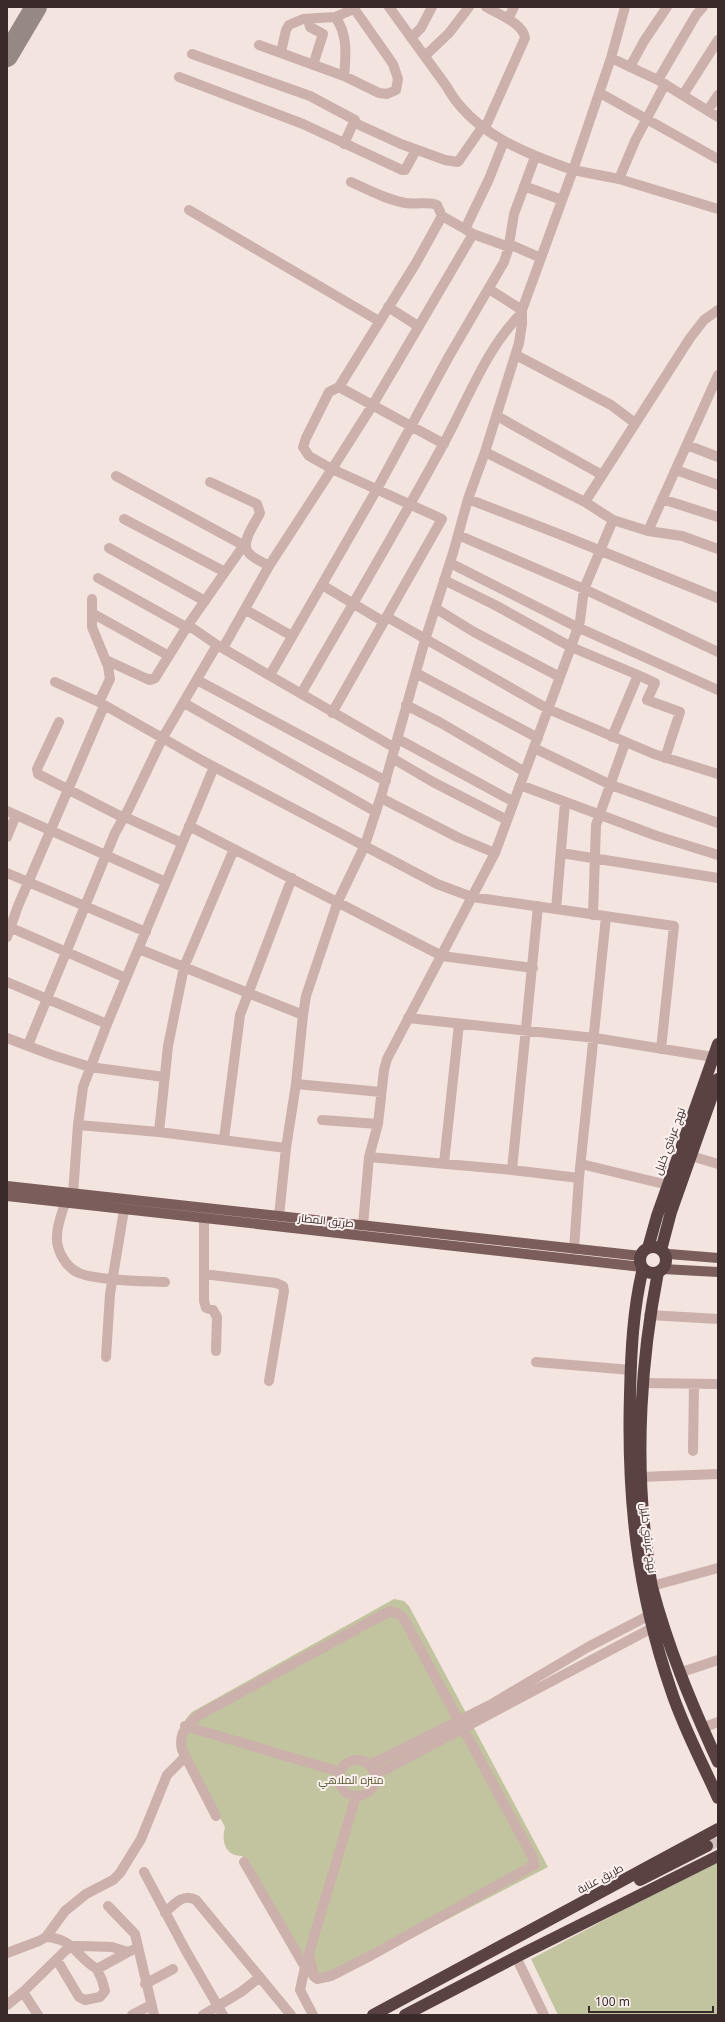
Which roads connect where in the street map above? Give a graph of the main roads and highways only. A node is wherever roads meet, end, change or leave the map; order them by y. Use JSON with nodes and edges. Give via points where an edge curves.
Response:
{"nodes":[{"id":1,"x":718,"y":1044,"type":"edge"},
{"id":2,"x":718,"y":1079,"type":"edge"},
{"id":3,"x":7,"y":1186,"type":"edge"},
{"id":4,"x":7,"y":1196,"type":"edge"},
{"id":5,"x":278,"y":1221,"type":"junction"},
{"id":6,"x":662,"y":1251,"type":"junction"},
{"id":7,"x":574,"y":1254,"type":"junction"},
{"id":8,"x":718,"y":1258,"type":"edge"},
{"id":9,"x":644,"y":1260,"type":"junction"},
{"id":10,"x":660,"y":1270,"type":"junction"},
{"id":11,"x":718,"y":1272,"type":"edge"},
{"id":12,"x":718,"y":1762,"type":"edge"},
{"id":13,"x":718,"y":1798,"type":"edge"},
{"id":14,"x":716,"y":1829,"type":"edge"},
{"id":15,"x":713,"y":1854,"type":"edge"},
{"id":16,"x":494,"y":1949,"type":"junction"},
{"id":17,"x":373,"y":2015,"type":"edge"},
{"id":18,"x":405,"y":2015,"type":"edge"}],
"edges":[{"from":1,"to":9,"type":"highway","name":"نهج عرشي خليل"},
{"from":2,"to":6,"type":"highway","via":[[671,1212]]},
{"from":3,"to":5,"type":"main road","name":"طريق المطار"},
{"from":4,"to":5,"type":"main road","name":"طريق المطار","via":[[204,1218]]},
{"from":5,"to":7,"type":"main road","name":"طريق المطار"},
{"from":5,"to":7,"type":"main road","name":"طريق المطار","via":[[363,1225]]},
{"from":6,"to":8,"type":"main road","via":[[669,1254]]},
{"from":6,"to":9,"type":"highway","via":[[655,1247]]},
{"from":6,"to":10,"type":"highway","via":[[666,1262]]},
{"from":7,"to":9,"type":"main road","name":"طريق المطار"},
{"from":9,"to":10,"type":"highway","via":[[650,1272]]},
{"from":9,"to":13,"type":"highway","name":"نهج عرشي خليل","via":[[638,1288],[631,1370],[630,1483],[635,1543],[648,1616],[671,1691]]},
{"from":10,"to":11,"type":"main road"},
{"from":10,"to":12,"type":"highway","name":"نهج عرشي خليل","via":[[649,1315],[640,1477],[652,1586],[679,1673]]},
{"from":14,"to":16,"type":"highway","name":"طريق عنابة"},
{"from":15,"to":16,"type":"highway","name":"طريق عنابة","via":[[537,1935]]},
{"from":15,"to":18,"type":"highway","name":"طريق عنابة"},
{"from":16,"to":17,"type":"highway","name":"طريق عنابة"}]}
